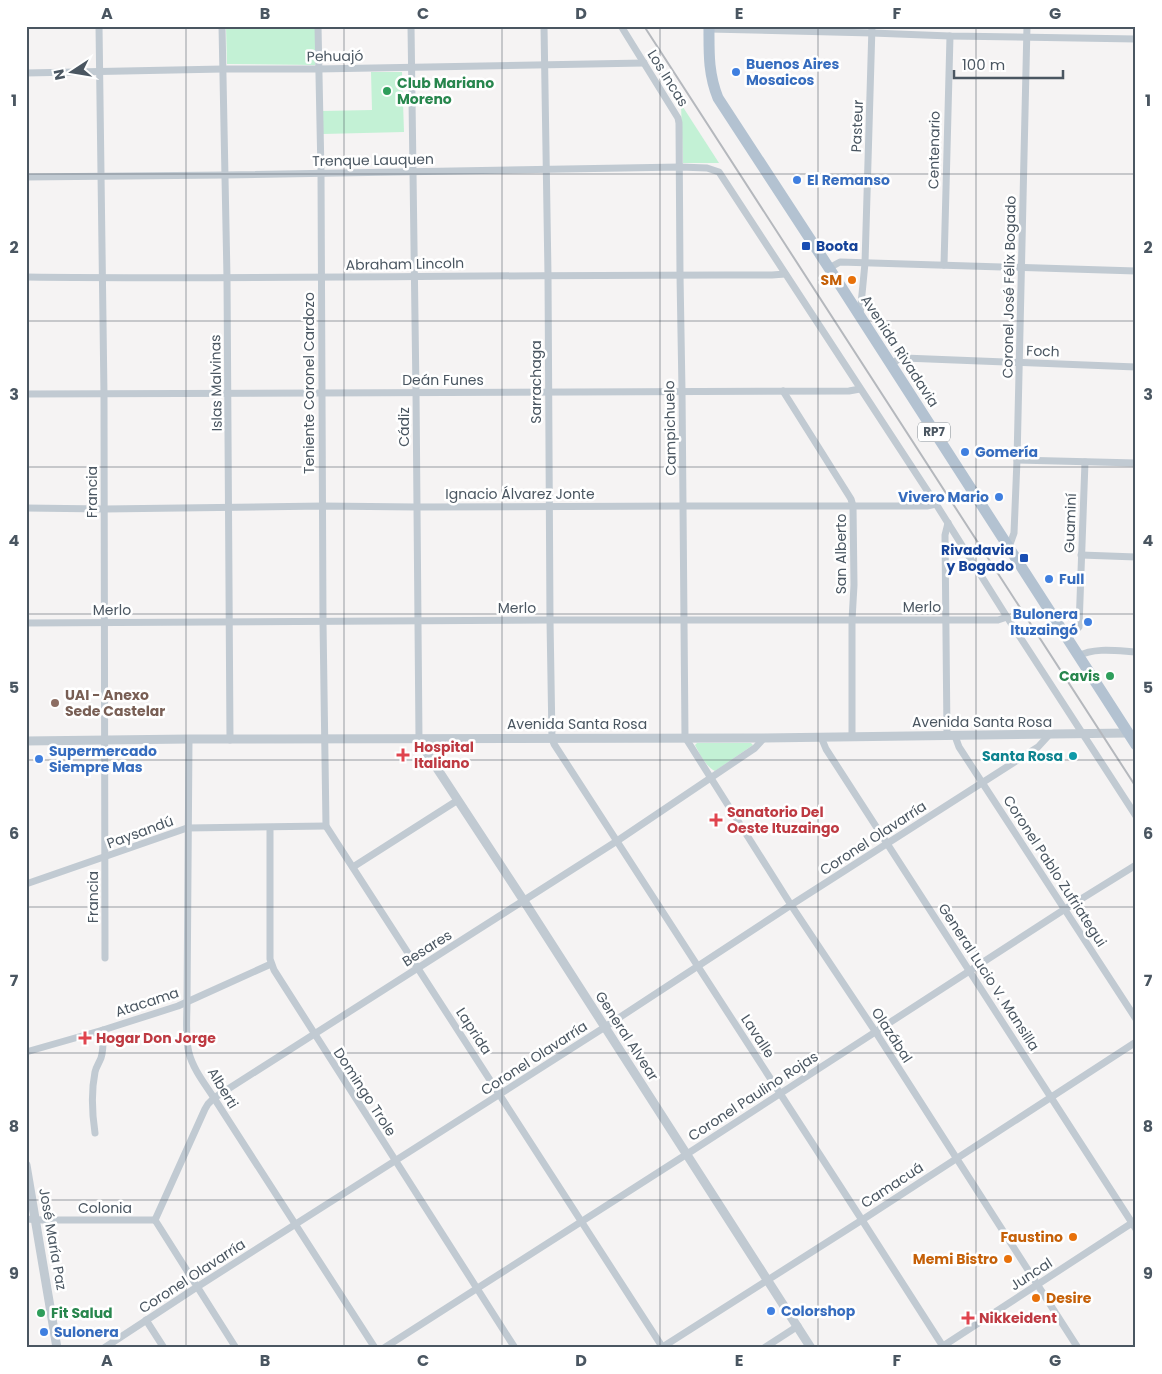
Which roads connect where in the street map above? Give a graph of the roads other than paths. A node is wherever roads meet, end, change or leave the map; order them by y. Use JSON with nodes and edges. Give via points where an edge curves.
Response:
{"nodes":[{"id":1,"x":98,"y":26,"type":"edge"},
{"id":2,"x":222,"y":26,"type":"edge"},
{"id":3,"x":318,"y":26,"type":"edge"},
{"id":4,"x":411,"y":26,"type":"edge"},
{"id":5,"x":544,"y":26,"type":"edge"},
{"id":6,"x":621,"y":26,"type":"edge"},
{"id":7,"x":1027,"y":26,"type":"edge"},
{"id":8,"x":709,"y":28,"type":"edge"},
{"id":9,"x":872,"y":29,"type":"edge"},
{"id":10,"x":950,"y":36,"type":"junction"},
{"id":11,"x":1027,"y":36,"type":"junction"},
{"id":12,"x":1136,"y":39,"type":"edge"},
{"id":13,"x":644,"y":63,"type":"junction"},
{"id":14,"x":544,"y":66,"type":"junction"},
{"id":15,"x":412,"y":68,"type":"junction"},
{"id":16,"x":223,"y":69,"type":"junction"},
{"id":17,"x":318,"y":69,"type":"junction"},
{"id":18,"x":100,"y":72,"type":"junction"},
{"id":19,"x":26,"y":73,"type":"edge"},
{"id":20,"x":678,"y":118,"type":"joint"},
{"id":21,"x":680,"y":167,"type":"junction"},
{"id":22,"x":546,"y":169,"type":"junction"},
{"id":23,"x":413,"y":171,"type":"junction"},
{"id":24,"x":320,"y":173,"type":"junction"},
{"id":25,"x":101,"y":175,"type":"junction"},
{"id":26,"x":225,"y":175,"type":"junction"},
{"id":27,"x":26,"y":177,"type":"edge"},
{"id":28,"x":865,"y":263,"type":"junction"},
{"id":29,"x":944,"y":265,"type":"junction"},
{"id":30,"x":829,"y":268,"type":"junction"},
{"id":31,"x":1022,"y":268,"type":"junction"},
{"id":32,"x":1136,"y":271,"type":"edge"},
{"id":33,"x":784,"y":274,"type":"junction"},
{"id":34,"x":548,"y":275,"type":"junction"},
{"id":35,"x":680,"y":275,"type":"junction"},
{"id":36,"x":415,"y":276,"type":"junction"},
{"id":37,"x":26,"y":277,"type":"edge"},
{"id":38,"x":102,"y":278,"type":"junction"},
{"id":39,"x":227,"y":278,"type":"junction"},
{"id":40,"x":321,"y":278,"type":"junction"},
{"id":41,"x":860,"y":316,"type":"junction"},
{"id":42,"x":1020,"y":363,"type":"junction"},
{"id":43,"x":891,"y":364,"type":"junction"},
{"id":44,"x":1136,"y":367,"type":"edge"},
{"id":45,"x":860,"y":388,"type":"junction"},
{"id":46,"x":682,"y":391,"type":"junction"},
{"id":47,"x":783,"y":391,"type":"junction"},
{"id":48,"x":416,"y":392,"type":"junction"},
{"id":49,"x":548,"y":392,"type":"junction"},
{"id":50,"x":228,"y":393,"type":"junction"},
{"id":51,"x":322,"y":393,"type":"junction"},
{"id":52,"x":26,"y":394,"type":"edge"},
{"id":53,"x":104,"y":395,"type":"junction"},
{"id":54,"x":1017,"y":460,"type":"junction"},
{"id":55,"x":1085,"y":462,"type":"junction"},
{"id":56,"x":1136,"y":463,"type":"edge"},
{"id":57,"x":936,"y":504,"type":"junction"},
{"id":58,"x":322,"y":506,"type":"junction"},
{"id":59,"x":549,"y":506,"type":"junction"},
{"id":60,"x":683,"y":506,"type":"junction"},
{"id":61,"x":853,"y":506,"type":"junction"},
{"id":62,"x":230,"y":507,"type":"junction"},
{"id":63,"x":416,"y":507,"type":"junction"},
{"id":64,"x":26,"y":508,"type":"edge"},
{"id":65,"x":105,"y":509,"type":"junction"},
{"id":66,"x":948,"y":523,"type":"junction"},
{"id":67,"x":1009,"y":547,"type":"junction"},
{"id":68,"x":1081,"y":555,"type":"junction"},
{"id":69,"x":1136,"y":557,"type":"edge"},
{"id":70,"x":1007,"y":618,"type":"junction"},
{"id":71,"x":946,"y":619,"type":"junction"},
{"id":72,"x":550,"y":620,"type":"junction"},
{"id":73,"x":684,"y":620,"type":"junction"},
{"id":74,"x":852,"y":620,"type":"junction"},
{"id":75,"x":417,"y":621,"type":"junction"},
{"id":76,"x":105,"y":622,"type":"junction"},
{"id":77,"x":230,"y":622,"type":"junction"},
{"id":78,"x":323,"y":622,"type":"junction"},
{"id":79,"x":26,"y":623,"type":"edge"},
{"id":80,"x":1067,"y":639,"type":"junction"},
{"id":81,"x":1136,"y":652,"type":"edge"},
{"id":82,"x":1078,"y":656,"type":"junction"},
{"id":83,"x":1132,"y":733,"type":"edge"},
{"id":84,"x":1083,"y":734,"type":"junction"},
{"id":85,"x":1048,"y":735,"type":"junction"},
{"id":86,"x":852,"y":736,"type":"junction"},
{"id":87,"x":951,"y":736,"type":"junction"},
{"id":88,"x":685,"y":737,"type":"junction"},
{"id":89,"x":764,"y":738,"type":"junction"},
{"id":90,"x":821,"y":738,"type":"junction"},
{"id":91,"x":189,"y":739,"type":"junction"},
{"id":92,"x":325,"y":739,"type":"junction"},
{"id":93,"x":419,"y":739,"type":"junction"},
{"id":94,"x":552,"y":739,"type":"junction"},
{"id":95,"x":104,"y":740,"type":"junction"},
{"id":96,"x":230,"y":740,"type":"junction"},
{"id":97,"x":26,"y":741,"type":"edge"},
{"id":98,"x":1136,"y":745,"type":"edge"},
{"id":99,"x":711,"y":778,"type":"junction"},
{"id":100,"x":982,"y":783,"type":"junction"},
{"id":101,"x":458,"y":800,"type":"junction"},
{"id":102,"x":1136,"y":816,"type":"edge"},
{"id":103,"x":326,"y":826,"type":"junction"},
{"id":104,"x":187,"y":828,"type":"junction"},
{"id":105,"x":270,"y":828,"type":"junction"},
{"id":106,"x":617,"y":841,"type":"junction"},
{"id":107,"x":888,"y":843,"type":"junction"},
{"id":108,"x":105,"y":858,"type":"junction"},
{"id":109,"x":1136,"y":864,"type":"edge"},
{"id":110,"x":353,"y":867,"type":"junction"},
{"id":111,"x":26,"y":884,"type":"edge"},
{"id":112,"x":524,"y":901,"type":"junction"},
{"id":113,"x":790,"y":905,"type":"junction"},
{"id":114,"x":1065,"y":909,"type":"junction"},
{"id":115,"x":105,"y":958,"type":"dead end"},
{"id":116,"x":271,"y":964,"type":"junction"},
{"id":117,"x":698,"y":966,"type":"junction"},
{"id":118,"x":418,"y":968,"type":"junction"},
{"id":119,"x":969,"y":970,"type":"junction"},
{"id":120,"x":187,"y":1002,"type":"junction"},
{"id":121,"x":1136,"y":1019,"type":"edge"},
{"id":122,"x":605,"y":1027,"type":"junction"},
{"id":123,"x":103,"y":1030,"type":"junction"},
{"id":124,"x":875,"y":1031,"type":"junction"},
{"id":125,"x":314,"y":1034,"type":"junction"},
{"id":126,"x":1136,"y":1042,"type":"edge"},
{"id":127,"x":26,"y":1052,"type":"edge"},
{"id":128,"x":780,"y":1093,"type":"junction"},
{"id":129,"x":500,"y":1095,"type":"junction"},
{"id":130,"x":1051,"y":1096,"type":"junction"},
{"id":131,"x":214,"y":1098,"type":"junction"},
{"id":132,"x":95,"y":1133,"type":"dead end"},
{"id":133,"x":687,"y":1154,"type":"junction"},
{"id":134,"x":957,"y":1158,"type":"junction"},
{"id":135,"x":395,"y":1161,"type":"junction"},
{"id":136,"x":26,"y":1165,"type":"edge"},
{"id":137,"x":31,"y":1219,"type":"edge"},
{"id":138,"x":155,"y":1220,"type":"junction"},
{"id":139,"x":862,"y":1220,"type":"junction"},
{"id":140,"x":581,"y":1221,"type":"junction"},
{"id":141,"x":296,"y":1224,"type":"junction"},
{"id":142,"x":1134,"y":1224,"type":"edge"},
{"id":143,"x":768,"y":1280,"type":"junction"},
{"id":144,"x":1038,"y":1285,"type":"junction"},
{"id":145,"x":197,"y":1287,"type":"junction"},
{"id":146,"x":477,"y":1288,"type":"junction"},
{"id":147,"x":146,"y":1320,"type":"junction"},
{"id":148,"x":798,"y":1326,"type":"junction"},
{"id":149,"x":662,"y":1347,"type":"edge"},
{"id":150,"x":942,"y":1347,"type":"edge"},
{"id":151,"x":57,"y":1348,"type":"edge"},
{"id":152,"x":104,"y":1348,"type":"edge"},
{"id":153,"x":164,"y":1348,"type":"edge"},
{"id":154,"x":236,"y":1348,"type":"edge"},
{"id":155,"x":375,"y":1348,"type":"edge"},
{"id":156,"x":384,"y":1348,"type":"edge"},
{"id":157,"x":515,"y":1348,"type":"edge"},
{"id":158,"x":764,"y":1348,"type":"edge"},
{"id":159,"x":812,"y":1348,"type":"edge"},
{"id":160,"x":1078,"y":1348,"type":"edge"}],
"edges":[{"from":1,"to":18,"type":"street","name":"Francia"},
{"from":2,"to":16,"type":"street","name":"Islas Malvinas"},
{"from":3,"to":17,"type":"street","name":"Teniente Coronel Cardozo"},
{"from":4,"to":15,"type":"street","name":"Cádiz"},
{"from":5,"to":14,"type":"street","name":"Sarrachaga"},
{"from":6,"to":13,"type":"street","name":"Los Incas"},
{"from":7,"to":11,"type":"street","name":"Coronel José Félix Bogado"},
{"from":8,"to":9,"type":"street"},
{"from":8,"to":30,"type":"main road","name":"Avenida Rivadavia","number":"RP7","via":[[710,72],[718,98]]},
{"from":9,"to":10,"type":"street"},
{"from":9,"to":28,"type":"street","name":"Pasteur"},
{"from":10,"to":11,"type":"street"},
{"from":10,"to":29,"type":"street","name":"Centenario"},
{"from":11,"to":12,"type":"street"},
{"from":11,"to":31,"type":"street","name":"Coronel José Félix Bogado"},
{"from":13,"to":14,"type":"street","name":"Pehuajó"},
{"from":13,"to":20,"type":"street","name":"Los Incas"},
{"from":14,"to":15,"type":"street","name":"Pehuajó"},
{"from":14,"to":22,"type":"street","name":"Sarrachaga"},
{"from":15,"to":17,"type":"street","name":"Pehuajó"},
{"from":15,"to":23,"type":"street","name":"Cádiz"},
{"from":16,"to":17,"type":"street","name":"Pehuajó"},
{"from":16,"to":18,"type":"street","name":"Pehuajó"},
{"from":16,"to":26,"type":"street","name":"Islas Malvinas"},
{"from":17,"to":24,"type":"street","name":"Teniente Coronel Cardozo"},
{"from":18,"to":19,"type":"street","name":"Pehuajó"},
{"from":18,"to":25,"type":"street","name":"Francia"},
{"from":20,"to":21,"type":"street","name":"Campichuelo"},
{"from":21,"to":22,"type":"street","name":"Trenque Lauquen"},
{"from":21,"to":33,"type":"street","name":"Trenque Lauquen","via":[[719,172]]},
{"from":21,"to":35,"type":"street","name":"Campichuelo"},
{"from":22,"to":23,"type":"street","name":"Trenque Lauquen"},
{"from":22,"to":34,"type":"street","name":"Sarrachaga"},
{"from":23,"to":24,"type":"street","name":"Trenque Lauquen"},
{"from":23,"to":36,"type":"street","name":"Cádiz"},
{"from":24,"to":26,"type":"street","name":"Trenque Lauquen"},
{"from":24,"to":40,"type":"street","name":"Teniente Coronel Cardozo"},
{"from":25,"to":26,"type":"street","name":"Trenque Lauquen"},
{"from":25,"to":27,"type":"street","name":"Trenque Lauquen"},
{"from":25,"to":38,"type":"street","name":"Francia"},
{"from":26,"to":39,"type":"street","name":"Islas Malvinas"},
{"from":28,"to":29,"type":"street"},
{"from":28,"to":30,"type":"street","via":[[840,262]]},
{"from":28,"to":41,"type":"street","name":"Pasteur"},
{"from":29,"to":31,"type":"street"},
{"from":30,"to":41,"type":"main road","name":"Avenida Rivadavia","number":"RP7"},
{"from":31,"to":32,"type":"street"},
{"from":31,"to":42,"type":"street","name":"Coronel José Félix Bogado"},
{"from":33,"to":35,"type":"street","name":"Abraham Lincoln"},
{"from":33,"to":45,"type":"street"},
{"from":34,"to":35,"type":"street","name":"Abraham Lincoln"},
{"from":34,"to":36,"type":"street","name":"Abraham Lincoln"},
{"from":34,"to":49,"type":"street","name":"Sarrachaga"},
{"from":35,"to":46,"type":"street","name":"Campichuelo"},
{"from":36,"to":40,"type":"street","name":"Abraham Lincoln"},
{"from":36,"to":48,"type":"street","name":"Cádiz"},
{"from":37,"to":38,"type":"street","name":"Abraham Lincoln"},
{"from":38,"to":39,"type":"street","name":"Abraham Lincoln"},
{"from":38,"to":53,"type":"street","name":"Francia"},
{"from":39,"to":40,"type":"street","name":"Abraham Lincoln"},
{"from":39,"to":50,"type":"street","name":"Islas Malvinas"},
{"from":40,"to":51,"type":"street","name":"Teniente Coronel Cardozo"},
{"from":41,"to":43,"type":"main road","name":"Avenida Rivadavia","number":"RP7"},
{"from":42,"to":43,"type":"street","name":"Foch","via":[[904,358]]},
{"from":42,"to":44,"type":"street","name":"Foch"},
{"from":42,"to":54,"type":"street","name":"Coronel José Félix Bogado"},
{"from":43,"to":67,"type":"main road","name":"Avenida Rivadavia","number":"RP7"},
{"from":45,"to":47,"type":"street","name":"Deán Funes"},
{"from":45,"to":57,"type":"street"},
{"from":46,"to":47,"type":"street","name":"Deán Funes"},
{"from":46,"to":49,"type":"street","name":"Deán Funes"},
{"from":46,"to":60,"type":"street","name":"Campichuelo"},
{"from":47,"to":61,"type":"street","name":"San Alberto"},
{"from":48,"to":49,"type":"street","name":"Deán Funes"},
{"from":48,"to":51,"type":"street","name":"Deán Funes"},
{"from":48,"to":63,"type":"street","name":"Cádiz"},
{"from":49,"to":59,"type":"street","name":"Sarrachaga"},
{"from":50,"to":51,"type":"street","name":"Deán Funes"},
{"from":50,"to":53,"type":"street","name":"Deán Funes"},
{"from":50,"to":62,"type":"street","name":"Islas Malvinas"},
{"from":51,"to":58,"type":"street","name":"Teniente Coronel Cardozo"},
{"from":52,"to":53,"type":"street","name":"Deán Funes"},
{"from":53,"to":65,"type":"street","name":"Francia"},
{"from":54,"to":55,"type":"street"},
{"from":54,"to":67,"type":"street","name":"Coronel José Félix Bogado","via":[[1014,533]]},
{"from":55,"to":56,"type":"street"},
{"from":55,"to":68,"type":"street","name":"Guaminí"},
{"from":57,"to":61,"type":"street","name":"Ignacio Álvarez Jonte"},
{"from":57,"to":66,"type":"street"},
{"from":58,"to":62,"type":"street","name":"Ignacio Álvarez Jonte"},
{"from":58,"to":63,"type":"street","name":"Ignacio Álvarez Jonte"},
{"from":58,"to":78,"type":"street","name":"Teniente Coronel Cardozo"},
{"from":59,"to":60,"type":"street","name":"Ignacio Álvarez Jonte"},
{"from":59,"to":63,"type":"street","name":"Ignacio Álvarez Jonte"},
{"from":59,"to":72,"type":"street","name":"Sarrachaga"},
{"from":60,"to":61,"type":"street","name":"Ignacio Álvarez Jonte"},
{"from":60,"to":73,"type":"street","name":"Campichuelo"},
{"from":61,"to":74,"type":"street","name":"San Alberto"},
{"from":62,"to":65,"type":"street","name":"Ignacio Álvarez Jonte"},
{"from":62,"to":77,"type":"street","name":"Islas Malvinas"},
{"from":63,"to":75,"type":"street","name":"Cádiz"},
{"from":64,"to":65,"type":"street","name":"Ignacio Álvarez Jonte"},
{"from":65,"to":76,"type":"street","name":"Francia"},
{"from":66,"to":70,"type":"street"},
{"from":66,"to":71,"type":"street","via":[[945,535]]},
{"from":67,"to":80,"type":"main road","name":"Avenida Rivadavia","number":"RP7"},
{"from":68,"to":69,"type":"street"},
{"from":68,"to":80,"type":"street","name":"Guaminí","via":[[1079,627]]},
{"from":70,"to":71,"type":"street","name":"Merlo"},
{"from":70,"to":84,"type":"street"},
{"from":71,"to":74,"type":"street","name":"Merlo"},
{"from":71,"to":87,"type":"street"},
{"from":72,"to":73,"type":"street","name":"Merlo"},
{"from":72,"to":75,"type":"street","name":"Merlo"},
{"from":72,"to":94,"type":"street","name":"Sarrachaga"},
{"from":73,"to":74,"type":"street","name":"Merlo"},
{"from":73,"to":88,"type":"street","name":"Campichuelo"},
{"from":74,"to":86,"type":"street","name":"San Alberto"},
{"from":75,"to":78,"type":"street","name":"Merlo"},
{"from":75,"to":93,"type":"street","name":"Cádiz"},
{"from":76,"to":77,"type":"street","name":"Merlo"},
{"from":76,"to":79,"type":"street","name":"Merlo"},
{"from":76,"to":95,"type":"street","name":"Francia"},
{"from":77,"to":78,"type":"street","name":"Merlo"},
{"from":77,"to":96,"type":"street","name":"Islas Malvinas"},
{"from":78,"to":92,"type":"street","name":"Teniente Coronel Cardozo"},
{"from":80,"to":82,"type":"main road","name":"Avenida Rivadavia","number":"RP7"},
{"from":81,"to":82,"type":"street","via":[[1094,651]]},
{"from":82,"to":83,"type":"main road","name":"Avenida Rivadavia","number":"RP7"},
{"from":83,"to":84,"type":"street","name":"Avenida Santa Rosa"},
{"from":83,"to":98,"type":"main road","number":"RP7"},
{"from":84,"to":85,"type":"street","name":"Avenida Santa Rosa"},
{"from":84,"to":102,"type":"street"},
{"from":85,"to":87,"type":"street","name":"Avenida Santa Rosa"},
{"from":85,"to":100,"type":"street","name":"Coronel Olavarría","via":[[1038,747]]},
{"from":86,"to":87,"type":"street","name":"Avenida Santa Rosa"},
{"from":86,"to":90,"type":"street","name":"Avenida Santa Rosa"},
{"from":87,"to":100,"type":"street","name":"Coronel Pablo Zufriategui"},
{"from":88,"to":89,"type":"street","name":"Avenida Santa Rosa"},
{"from":88,"to":94,"type":"street","name":"Avenida Santa Rosa"},
{"from":88,"to":99,"type":"street","name":"Olazábal"},
{"from":89,"to":90,"type":"street","name":"Avenida Santa Rosa"},
{"from":89,"to":99,"type":"street","name":"Besares","via":[[755,748]]},
{"from":90,"to":107,"type":"street","name":"General Lucio V. Mansilla"},
{"from":91,"to":95,"type":"street","name":"Avenida Santa Rosa"},
{"from":91,"to":96,"type":"street","name":"Avenida Santa Rosa"},
{"from":91,"to":104,"type":"street","name":"Alberti"},
{"from":92,"to":93,"type":"street","name":"Avenida Santa Rosa"},
{"from":92,"to":96,"type":"street","name":"Avenida Santa Rosa"},
{"from":92,"to":103,"type":"street"},
{"from":93,"to":94,"type":"street","name":"Avenida Santa Rosa"},
{"from":93,"to":101,"type":"street","name":"General Alvear"},
{"from":94,"to":106,"type":"street","name":"Lavalle"},
{"from":95,"to":97,"type":"street","name":"Avenida Santa Rosa"},
{"from":95,"to":108,"type":"street","name":"Francia"},
{"from":99,"to":106,"type":"street","name":"Besares"},
{"from":99,"to":113,"type":"street","name":"Olazábal"},
{"from":100,"to":107,"type":"street","name":"Coronel Olavarría"},
{"from":100,"to":114,"type":"street","name":"Coronel Pablo Zufriategui"},
{"from":101,"to":110,"type":"street"},
{"from":101,"to":112,"type":"street","name":"General Alvear"},
{"from":103,"to":105,"type":"street","name":"Paysandú"},
{"from":103,"to":110,"type":"street","name":"Laprida"},
{"from":104,"to":105,"type":"street","name":"Paysandú"},
{"from":104,"to":108,"type":"street","name":"Paysandú"},
{"from":104,"to":120,"type":"street","name":"Alberti"},
{"from":105,"to":116,"type":"street","name":"Domingo Trole"},
{"from":106,"to":112,"type":"street","name":"Besares"},
{"from":106,"to":117,"type":"street","name":"Lavalle"},
{"from":107,"to":113,"type":"street","name":"Coronel Olavarría"},
{"from":107,"to":119,"type":"street","name":"General Lucio V. Mansilla"},
{"from":108,"to":111,"type":"street","name":"Paysandú"},
{"from":108,"to":115,"type":"street","name":"Francia"},
{"from":109,"to":114,"type":"street","name":"Coronel Paulino Rojas"},
{"from":110,"to":118,"type":"street","name":"Laprida"},
{"from":112,"to":118,"type":"street","name":"Besares"},
{"from":112,"to":122,"type":"street","name":"General Alvear"},
{"from":113,"to":117,"type":"street","name":"Coronel Olavarría"},
{"from":113,"to":124,"type":"street","name":"Olazábal"},
{"from":114,"to":119,"type":"street","name":"Coronel Paulino Rojas"},
{"from":114,"to":121,"type":"street","name":"Coronel Pablo Zufriategui"},
{"from":116,"to":120,"type":"street","name":"Atacama"},
{"from":116,"to":125,"type":"street","name":"Domingo Trole"},
{"from":117,"to":122,"type":"street","name":"Coronel Olavarría"},
{"from":117,"to":128,"type":"street","name":"Lavalle"},
{"from":118,"to":125,"type":"street","name":"Besares"},
{"from":118,"to":129,"type":"street","name":"Laprida"},
{"from":119,"to":124,"type":"street","name":"Coronel Paulino Rojas"},
{"from":119,"to":130,"type":"street","name":"General Lucio V. Mansilla"},
{"from":120,"to":123,"type":"street","name":"Atacama"},
{"from":120,"to":131,"type":"street","name":"Alberti","via":[[189,1053]]},
{"from":122,"to":129,"type":"street","name":"Coronel Olavarría"},
{"from":122,"to":133,"type":"street","name":"General Alvear"},
{"from":123,"to":127,"type":"street","name":"Atacama"},
{"from":123,"to":132,"type":"street","via":[[101,1058],[94,1081],[92,1112]]},
{"from":124,"to":128,"type":"street","name":"Coronel Paulino Rojas"},
{"from":124,"to":134,"type":"street","name":"Olazábal"},
{"from":125,"to":131,"type":"street","name":"Besares"},
{"from":125,"to":135,"type":"street","name":"Domingo Trole"},
{"from":126,"to":130,"type":"street","name":"Camacuá"},
{"from":128,"to":133,"type":"street","name":"Coronel Paulino Rojas"},
{"from":128,"to":139,"type":"street","name":"Lavalle"},
{"from":129,"to":135,"type":"street","name":"Coronel Olavarría"},
{"from":129,"to":140,"type":"street","name":"Laprida"},
{"from":130,"to":134,"type":"street","name":"Camacuá"},
{"from":130,"to":142,"type":"street","name":"General Lucio V. Mansilla"},
{"from":131,"to":138,"type":"street","name":"Besares","via":[[205,1109]]},
{"from":131,"to":141,"type":"street","name":"Alberti"},
{"from":133,"to":140,"type":"street","name":"Coronel Paulino Rojas"},
{"from":133,"to":143,"type":"street","name":"General Alvear"},
{"from":134,"to":139,"type":"street","name":"Camacuá"},
{"from":134,"to":144,"type":"street","name":"Olazábal"},
{"from":135,"to":141,"type":"street","name":"Coronel Olavarría"},
{"from":135,"to":146,"type":"street","name":"Domingo Trole"},
{"from":136,"to":137,"type":"street","name":"José María Paz"},
{"from":137,"to":138,"type":"street","name":"Colonia"},
{"from":137,"to":151,"type":"street","name":"José María Paz"},
{"from":138,"to":145,"type":"street"},
{"from":139,"to":143,"type":"street","name":"Camacuá"},
{"from":139,"to":150,"type":"street","name":"Lavalle"},
{"from":140,"to":146,"type":"street","name":"Coronel Paulino Rojas"},
{"from":140,"to":149,"type":"street","name":"Laprida"},
{"from":141,"to":145,"type":"street","name":"Coronel Olavarría"},
{"from":141,"to":155,"type":"street","name":"Alberti"},
{"from":142,"to":144,"type":"street","name":"Juncal"},
{"from":143,"to":148,"type":"street","name":"General Alvear"},
{"from":143,"to":149,"type":"street","name":"Camacuá"},
{"from":144,"to":150,"type":"street","name":"Juncal"},
{"from":144,"to":160,"type":"street","name":"Olazábal"},
{"from":145,"to":147,"type":"street","name":"Coronel Olavarría"},
{"from":145,"to":154,"type":"street"},
{"from":146,"to":156,"type":"street","name":"Coronel Paulino Rojas"},
{"from":146,"to":157,"type":"street","name":"Domingo Trole"},
{"from":147,"to":152,"type":"street","name":"Coronel Olavarría"},
{"from":147,"to":153,"type":"street"},
{"from":148,"to":158,"type":"street"},
{"from":148,"to":159,"type":"street","name":"General Alvear"}]}
